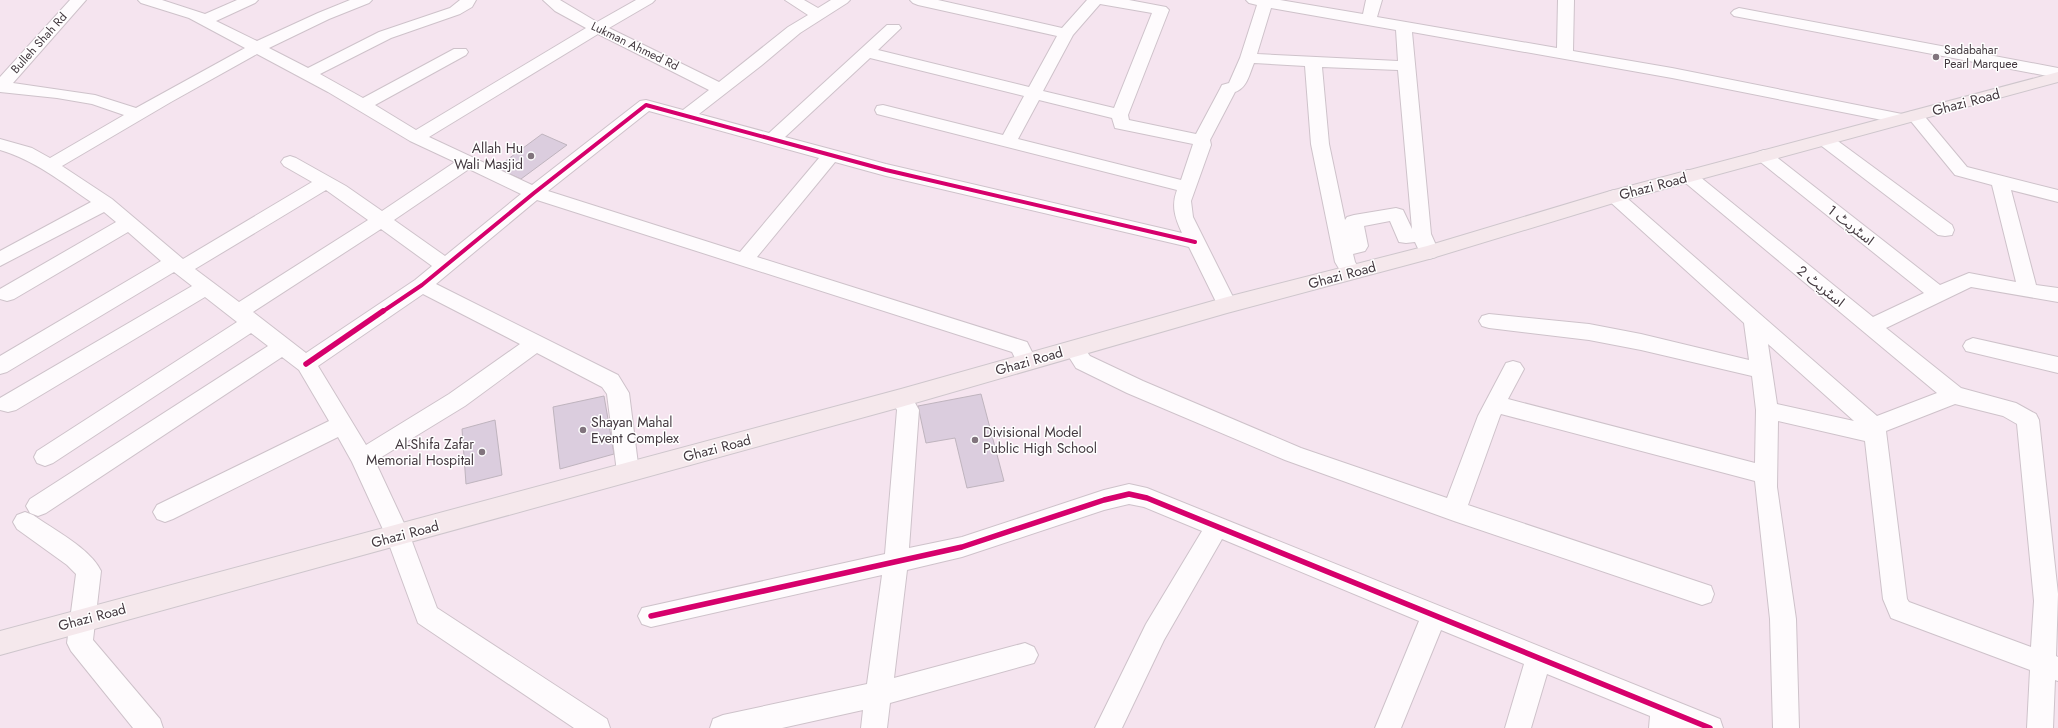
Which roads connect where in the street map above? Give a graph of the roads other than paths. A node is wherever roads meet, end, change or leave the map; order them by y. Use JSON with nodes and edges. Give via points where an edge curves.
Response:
{"nodes":[{"id":1,"x":78,"y":0,"type":"edge"},
{"id":2,"x":146,"y":0,"type":"edge"},
{"id":3,"x":250,"y":0,"type":"edge"},
{"id":4,"x":364,"y":0,"type":"edge"},
{"id":5,"x":468,"y":0,"type":"edge"},
{"id":6,"x":551,"y":0,"type":"edge"},
{"id":7,"x":647,"y":0,"type":"edge"},
{"id":8,"x":793,"y":0,"type":"edge"},
{"id":9,"x":842,"y":0,"type":"edge"},
{"id":10,"x":918,"y":0,"type":"edge"},
{"id":11,"x":1095,"y":0,"type":"edge"},
{"id":12,"x":1103,"y":0,"type":"edge"},
{"id":13,"x":1374,"y":0,"type":"edge"},
{"id":14,"x":1566,"y":0,"type":"edge"},
{"id":15,"x":1262,"y":1,"type":"edge"},
{"id":16,"x":178,"y":4,"type":"edge"},
{"id":17,"x":1739,"y":13,"type":"dead end"},
{"id":18,"x":818,"y":15,"type":"junction"},
{"id":19,"x":205,"y":20,"type":"junction"},
{"id":20,"x":1369,"y":20,"type":"junction"},
{"id":21,"x":597,"y":28,"type":"junction"},
{"id":22,"x":893,"y":28,"type":"dead end"},
{"id":23,"x":1404,"y":28,"type":"junction"},
{"id":24,"x":1066,"y":33,"type":"junction"},
{"id":25,"x":258,"y":48,"type":"junction"},
{"id":26,"x":460,"y":52,"type":"dead end"},
{"id":27,"x":866,"y":52,"type":"junction"},
{"id":28,"x":1565,"y":54,"type":"junction"},
{"id":29,"x":1248,"y":58,"type":"junction"},
{"id":30,"x":1313,"y":60,"type":"junction"},
{"id":31,"x":1406,"y":66,"type":"junction"},
{"id":32,"x":2058,"y":73,"type":"edge"},
{"id":33,"x":308,"y":74,"type":"junction"},
{"id":34,"x":2058,"y":77,"type":"edge"},
{"id":35,"x":0,"y":87,"type":"edge"},
{"id":36,"x":721,"y":89,"type":"junction"},
{"id":37,"x":1034,"y":95,"type":"junction"},
{"id":38,"x":363,"y":105,"type":"junction"},
{"id":39,"x":884,"y":110,"type":"dead end"},
{"id":40,"x":139,"y":114,"type":"junction"},
{"id":41,"x":1120,"y":115,"type":"junction"},
{"id":42,"x":685,"y":116,"type":"junction"},
{"id":43,"x":1909,"y":117,"type":"junction"},
{"id":44,"x":416,"y":137,"type":"junction"},
{"id":45,"x":773,"y":139,"type":"junction"},
{"id":46,"x":1201,"y":140,"type":"junction"},
{"id":47,"x":1825,"y":140,"type":"junction"},
{"id":48,"x":1008,"y":142,"type":"junction"},
{"id":49,"x":0,"y":144,"type":"edge"},
{"id":50,"x":831,"y":155,"type":"junction"},
{"id":51,"x":1764,"y":156,"type":"junction"},
{"id":52,"x":290,"y":162,"type":"dead end"},
{"id":53,"x":468,"y":162,"type":"junction"},
{"id":54,"x":50,"y":166,"type":"junction"},
{"id":55,"x":1688,"y":176,"type":"junction"},
{"id":56,"x":325,"y":182,"type":"junction"},
{"id":57,"x":2000,"y":182,"type":"junction"},
{"id":58,"x":1187,"y":188,"type":"junction"},
{"id":59,"x":534,"y":193,"type":"junction"},
{"id":60,"x":1614,"y":196,"type":"junction"},
{"id":61,"x":2058,"y":196,"type":"edge"},
{"id":62,"x":105,"y":203,"type":"junction"},
{"id":63,"x":383,"y":219,"type":"junction"},
{"id":64,"x":129,"y":223,"type":"junction"},
{"id":65,"x":1945,"y":230,"type":"dead end"},
{"id":66,"x":1195,"y":242,"type":"junction"},
{"id":67,"x":1426,"y":243,"type":"junction"},
{"id":68,"x":1342,"y":249,"type":"junction"},
{"id":69,"x":0,"y":259,"type":"edge"},
{"id":70,"x":745,"y":259,"type":"junction"},
{"id":71,"x":179,"y":265,"type":"junction"},
{"id":72,"x":445,"y":266,"type":"junction"},
{"id":73,"x":1351,"y":272,"type":"junction"},
{"id":74,"x":422,"y":285,"type":"junction"},
{"id":75,"x":206,"y":287,"type":"junction"},
{"id":76,"x":2028,"y":292,"type":"junction"},
{"id":77,"x":7,"y":294,"type":"dead end"},
{"id":78,"x":1938,"y":294,"type":"junction"},
{"id":79,"x":2058,"y":295,"type":"edge"},
{"id":80,"x":1227,"y":305,"type":"junction"},
{"id":81,"x":245,"y":317,"type":"junction"},
{"id":82,"x":1754,"y":319,"type":"junction"},
{"id":83,"x":1489,"y":320,"type":"dead end"},
{"id":84,"x":1870,"y":327,"type":"junction"},
{"id":85,"x":536,"y":343,"type":"junction"},
{"id":86,"x":282,"y":346,"type":"junction"},
{"id":87,"x":1973,"y":346,"type":"dead end"},
{"id":88,"x":1074,"y":349,"type":"junction"},
{"id":89,"x":1027,"y":362,"type":"junction"},
{"id":90,"x":306,"y":364,"type":"junction"},
{"id":91,"x":2058,"y":365,"type":"edge"},
{"id":92,"x":0,"y":366,"type":"edge"},
{"id":93,"x":1513,"y":369,"type":"dead end"},
{"id":94,"x":1762,"y":371,"type":"junction"},
{"id":95,"x":1954,"y":395,"type":"junction"},
{"id":96,"x":901,"y":398,"type":"junction"},
{"id":97,"x":8,"y":404,"type":"dead end"},
{"id":98,"x":1495,"y":404,"type":"junction"},
{"id":99,"x":1767,"y":410,"type":"junction"},
{"id":100,"x":342,"y":425,"type":"junction"},
{"id":101,"x":1875,"y":430,"type":"junction"},
{"id":102,"x":46,"y":457,"type":"dead end"},
{"id":103,"x":362,"y":458,"type":"junction"},
{"id":104,"x":628,"y":472,"type":"junction"},
{"id":105,"x":1766,"y":475,"type":"junction"},
{"id":106,"x":1454,"y":510,"type":"junction"},
{"id":107,"x":164,"y":512,"type":"dead end"},
{"id":108,"x":1217,"y":527,"type":"junction"},
{"id":109,"x":398,"y":536,"type":"junction"},
{"id":110,"x":896,"y":561,"type":"junction"},
{"id":111,"x":1702,"y":594,"type":"dead end"},
{"id":112,"x":2052,"y":603,"type":"edge"},
{"id":113,"x":1434,"y":615,"type":"junction"},
{"id":114,"x":651,"y":616,"type":"dead end"},
{"id":115,"x":82,"y":619,"type":"junction"},
{"id":116,"x":0,"y":643,"type":"edge"},
{"id":117,"x":1025,"y":655,"type":"dead end"},
{"id":118,"x":1539,"y":658,"type":"junction"},
{"id":119,"x":2050,"y":666,"type":"edge"},
{"id":120,"x":879,"y":694,"type":"junction"},
{"id":121,"x":1663,"y":719,"type":"edge"},
{"id":122,"x":150,"y":728,"type":"edge"},
{"id":123,"x":597,"y":728,"type":"edge"},
{"id":124,"x":723,"y":728,"type":"edge"},
{"id":125,"x":874,"y":728,"type":"edge"},
{"id":126,"x":1108,"y":728,"type":"edge"},
{"id":127,"x":1388,"y":728,"type":"edge"},
{"id":128,"x":1518,"y":728,"type":"edge"},
{"id":129,"x":1710,"y":728,"type":"edge"},
{"id":130,"x":1786,"y":728,"type":"edge"},
{"id":131,"x":2040,"y":728,"type":"edge"}],
"edges":[{"from":1,"to":35,"type":"street","name":"Bulleh Shah Rd"},
{"from":2,"to":16,"type":"street"},
{"from":3,"to":19,"type":"street"},
{"from":4,"to":25,"type":"street"},
{"from":5,"to":33,"type":"street","via":[[467,4],[455,11],[385,34]]},
{"from":6,"to":21,"type":"street","name":"Lukman Ahmed Rd","via":[[560,8]]},
{"from":7,"to":21,"type":"street"},
{"from":8,"to":18,"type":"street"},
{"from":9,"to":18,"type":"street"},
{"from":10,"to":24,"type":"street"},
{"from":11,"to":24,"type":"street"},
{"from":12,"to":41,"type":"street","via":[[1161,10],[1152,39]]},
{"from":13,"to":20,"type":"street"},
{"from":14,"to":28,"type":"street"},
{"from":15,"to":20,"type":"street"},
{"from":15,"to":29,"type":"street"},
{"from":16,"to":19,"type":"street"},
{"from":17,"to":32,"type":"street"},
{"from":18,"to":36,"type":"street","via":[[794,30]]},
{"from":19,"to":25,"type":"street"},
{"from":20,"to":23,"type":"street"},
{"from":21,"to":36,"type":"street","name":"Lukman Ahmed Rd"},
{"from":21,"to":44,"type":"street"},
{"from":22,"to":27,"type":"street"},
{"from":23,"to":28,"type":"street"},
{"from":23,"to":31,"type":"street"},
{"from":24,"to":37,"type":"street"},
{"from":25,"to":33,"type":"street"},
{"from":25,"to":40,"type":"street"},
{"from":26,"to":38,"type":"street"},
{"from":27,"to":37,"type":"street"},
{"from":27,"to":45,"type":"street"},
{"from":28,"to":43,"type":"street"},
{"from":29,"to":30,"type":"street"},
{"from":29,"to":46,"type":"street","via":[[1236,86],[1228,89]]},
{"from":30,"to":31,"type":"street"},
{"from":30,"to":68,"type":"street","via":[[1320,144]]},
{"from":31,"to":67,"type":"street"},
{"from":33,"to":38,"type":"street"},
{"from":34,"to":43,"type":"main road","name":"Ghazi Road"},
{"from":35,"to":40,"type":"street","via":[[88,99]]},
{"from":36,"to":42,"type":"street"},
{"from":37,"to":41,"type":"street"},
{"from":37,"to":48,"type":"street"},
{"from":38,"to":44,"type":"street"},
{"from":39,"to":48,"type":"street"},
{"from":40,"to":54,"type":"street"},
{"from":41,"to":46,"type":"street","via":[[1121,124]]},
{"from":42,"to":45,"type":"street"},
{"from":42,"to":59,"type":"street","via":[[646,105]]},
{"from":43,"to":47,"type":"main road","name":"Ghazi Road"},
{"from":43,"to":57,"type":"street","via":[[1961,171]]},
{"from":44,"to":53,"type":"street"},
{"from":45,"to":50,"type":"street"},
{"from":46,"to":58,"type":"street","via":[[1202,145]]},
{"from":47,"to":51,"type":"main road","name":"Ghazi Road"},
{"from":47,"to":65,"type":"street"},
{"from":48,"to":58,"type":"street"},
{"from":49,"to":54,"type":"street","via":[[26,152]]},
{"from":50,"to":66,"type":"street"},
{"from":50,"to":70,"type":"street"},
{"from":51,"to":55,"type":"main road","name":"Ghazi Road"},
{"from":51,"to":78,"type":"street","name":"اسٹریٹ 1"},
{"from":52,"to":56,"type":"street"},
{"from":53,"to":59,"type":"street"},
{"from":53,"to":63,"type":"street"},
{"from":54,"to":62,"type":"street"},
{"from":55,"to":60,"type":"main road","name":"Ghazi Road"},
{"from":55,"to":84,"type":"street","name":"اسٹریٹ 2"},
{"from":56,"to":63,"type":"street"},
{"from":56,"to":71,"type":"street"},
{"from":57,"to":61,"type":"street"},
{"from":57,"to":76,"type":"street"},
{"from":58,"to":66,"type":"street","via":[[1182,201],[1184,217]]},
{"from":59,"to":70,"type":"street"},
{"from":59,"to":72,"type":"street"},
{"from":60,"to":67,"type":"main road","name":"Ghazi Road"},
{"from":60,"to":82,"type":"street"},
{"from":62,"to":64,"type":"street"},
{"from":62,"to":69,"type":"street"},
{"from":63,"to":72,"type":"street"},
{"from":63,"to":81,"type":"street"},
{"from":64,"to":71,"type":"street"},
{"from":64,"to":77,"type":"street"},
{"from":66,"to":80,"type":"street"},
{"from":67,"to":68,"type":"street","via":[[1406,237],[1396,214],[1354,221],[1358,246]]},
{"from":67,"to":73,"type":"main road","name":"Ghazi Road"},
{"from":68,"to":73,"type":"street"},
{"from":70,"to":89,"type":"street","via":[[1020,347]]},
{"from":71,"to":75,"type":"street"},
{"from":71,"to":92,"type":"street"},
{"from":72,"to":74,"type":"street"},
{"from":73,"to":80,"type":"main road","name":"Ghazi Road"},
{"from":74,"to":85,"type":"street"},
{"from":74,"to":90,"type":"street"},
{"from":75,"to":81,"type":"street"},
{"from":75,"to":97,"type":"street"},
{"from":76,"to":78,"type":"street","via":[[1969,280]]},
{"from":76,"to":79,"type":"street"},
{"from":78,"to":84,"type":"street"},
{"from":80,"to":88,"type":"main road","name":"Ghazi Road"},
{"from":81,"to":86,"type":"street"},
{"from":81,"to":102,"type":"street"},
{"from":82,"to":94,"type":"street"},
{"from":82,"to":101,"type":"street"},
{"from":83,"to":94,"type":"street","via":[[1589,332]]},
{"from":84,"to":95,"type":"street","name":"اسٹریٹ 2"},
{"from":85,"to":103,"type":"street","via":[[457,400]]},
{"from":85,"to":104,"type":"street","via":[[610,381],[618,393]]},
{"from":86,"to":90,"type":"street"},
{"from":86,"to":115,"type":"street","via":[[31,514],[89,571]]},
{"from":87,"to":91,"type":"street"},
{"from":88,"to":89,"type":"main road","name":"Ghazi Road"},
{"from":88,"to":106,"type":"street","via":[[1083,362],[1149,393],[1293,454]]},
{"from":89,"to":96,"type":"main road","name":"Ghazi Road"},
{"from":90,"to":100,"type":"street"},
{"from":93,"to":98,"type":"street"},
{"from":94,"to":99,"type":"street"},
{"from":95,"to":101,"type":"street"},
{"from":95,"to":112,"type":"street","via":[[2008,409],[2028,420]]},
{"from":96,"to":104,"type":"main road","name":"Ghazi Road"},
{"from":96,"to":110,"type":"street","via":[[908,410]]},
{"from":98,"to":105,"type":"street"},
{"from":98,"to":106,"type":"street"},
{"from":99,"to":101,"type":"street"},
{"from":99,"to":105,"type":"street"},
{"from":100,"to":103,"type":"street"},
{"from":100,"to":107,"type":"street"},
{"from":101,"to":119,"type":"street","via":[[1895,599],[1900,610]]},
{"from":103,"to":109,"type":"street"},
{"from":104,"to":109,"type":"main road","name":"Ghazi Road"},
{"from":105,"to":130,"type":"street","via":[[1783,619]]},
{"from":106,"to":111,"type":"street"},
{"from":108,"to":110,"type":"street","via":[[1147,498],[1129,494],[962,547]]},
{"from":108,"to":113,"type":"street"},
{"from":108,"to":126,"type":"street","via":[[1155,632]]},
{"from":109,"to":115,"type":"main road","name":"Ghazi Road"},
{"from":109,"to":123,"type":"street","via":[[427,615]]},
{"from":110,"to":114,"type":"street"},
{"from":110,"to":120,"type":"street"},
{"from":112,"to":119,"type":"street"},
{"from":113,"to":118,"type":"street"},
{"from":113,"to":127,"type":"street"},
{"from":115,"to":116,"type":"main road","name":"Ghazi Road"},
{"from":115,"to":122,"type":"street","via":[[80,643]]},
{"from":117,"to":120,"type":"street"},
{"from":118,"to":121,"type":"street"},
{"from":118,"to":128,"type":"street"},
{"from":119,"to":131,"type":"street"},
{"from":120,"to":124,"type":"street"},
{"from":120,"to":125,"type":"street"},
{"from":121,"to":129,"type":"street"}]}
